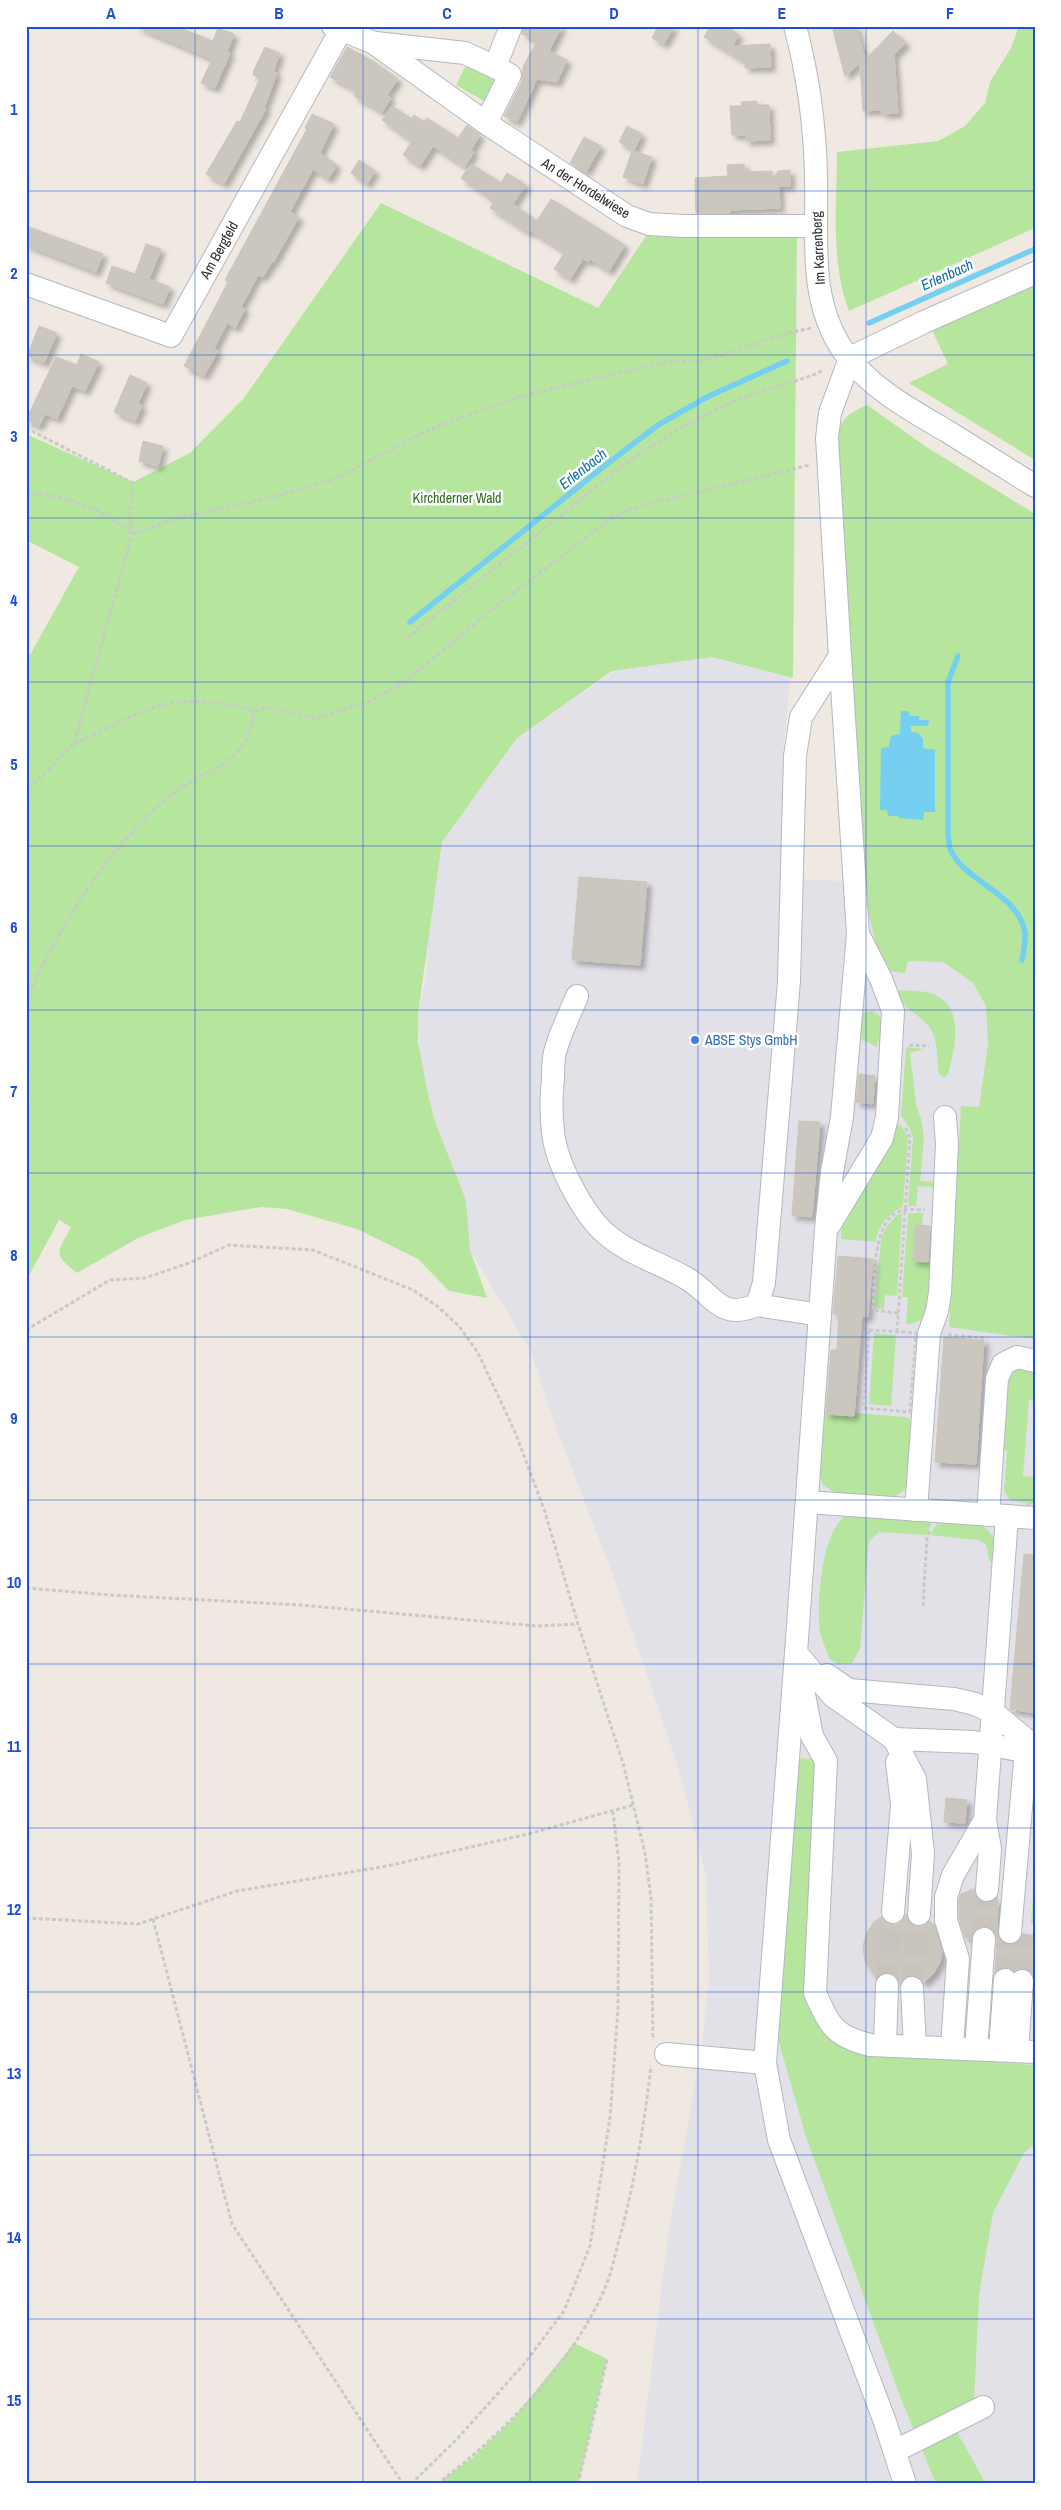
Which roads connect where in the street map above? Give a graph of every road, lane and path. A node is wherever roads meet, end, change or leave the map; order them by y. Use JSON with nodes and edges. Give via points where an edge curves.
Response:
{"nodes":[{"id":1,"x":511,"y":26,"type":"edge"},
{"id":2,"x":795,"y":26,"type":"edge"},
{"id":3,"x":337,"y":28,"type":"edge"},
{"id":4,"x":374,"y":42,"type":"junction"},
{"id":5,"x":494,"y":67,"type":"junction"},
{"id":6,"x":486,"y":123,"type":"junction"},
{"id":7,"x":815,"y":226,"type":"junction"},
{"id":8,"x":1035,"y":273,"type":"edge"},
{"id":9,"x":26,"y":284,"type":"edge"},
{"id":10,"x":830,"y":325,"type":"junction"},
{"id":11,"x":850,"y":358,"type":"junction"},
{"id":12,"x":804,"y":378,"type":"dead end"},
{"id":13,"x":26,"y":428,"type":"edge"},
{"id":14,"x":827,"y":461,"type":"junction"},
{"id":15,"x":1035,"y":486,"type":"edge"},
{"id":16,"x":26,"y":492,"type":"edge"},
{"id":17,"x":132,"y":534,"type":"junction"},
{"id":18,"x":407,"y":638,"type":"dead end"},
{"id":19,"x":840,"y":656,"type":"junction"},
{"id":20,"x":254,"y":712,"type":"junction"},
{"id":21,"x":74,"y":744,"type":"junction"},
{"id":22,"x":26,"y":792,"type":"edge"},
{"id":23,"x":858,"y":934,"type":"junction"},
{"id":24,"x":577,"y":996,"type":"dead end"},
{"id":25,"x":26,"y":999,"type":"edge"},
{"id":26,"x":904,"y":1045,"type":"dead end"},
{"id":27,"x":929,"y":1046,"type":"dead end"},
{"id":28,"x":945,"y":1117,"type":"dead end"},
{"id":29,"x":903,"y":1124,"type":"dead end"},
{"id":30,"x":906,"y":1209,"type":"junction"},
{"id":31,"x":943,"y":1211,"type":"junction"},
{"id":32,"x":826,"y":1229,"type":"junction"},
{"id":33,"x":757,"y":1305,"type":"junction"},
{"id":34,"x":898,"y":1313,"type":"junction"},
{"id":35,"x":820,"y":1315,"type":"junction"},
{"id":36,"x":26,"y":1330,"type":"edge"},
{"id":37,"x":897,"y":1332,"type":"junction"},
{"id":38,"x":941,"y":1335,"type":"dead end"},
{"id":39,"x":988,"y":1338,"type":"dead end"},
{"id":40,"x":1035,"y":1361,"type":"edge"},
{"id":41,"x":807,"y":1502,"type":"junction"},
{"id":42,"x":916,"y":1510,"type":"junction"},
{"id":43,"x":998,"y":1515,"type":"junction"},
{"id":44,"x":1035,"y":1518,"type":"edge"},
{"id":45,"x":931,"y":1529,"type":"dead end"},
{"id":46,"x":26,"y":1588,"type":"edge"},
{"id":47,"x":923,"y":1606,"type":"dead end"},
{"id":48,"x":578,"y":1624,"type":"junction"},
{"id":49,"x":796,"y":1653,"type":"junction"},
{"id":50,"x":994,"y":1713,"type":"junction"},
{"id":51,"x":894,"y":1738,"type":"junction"},
{"id":52,"x":992,"y":1745,"type":"junction"},
{"id":53,"x":1032,"y":1750,"type":"edge"},
{"id":54,"x":633,"y":1805,"type":"junction"},
{"id":55,"x":612,"y":1812,"type":"junction"},
{"id":56,"x":985,"y":1820,"type":"junction"},
{"id":57,"x":987,"y":1890,"type":"tunnel mouth"},
{"id":58,"x":893,"y":1912,"type":"tunnel mouth"},
{"id":59,"x":918,"y":1914,"type":"tunnel mouth"},
{"id":60,"x":26,"y":1918,"type":"edge"},
{"id":61,"x":153,"y":1919,"type":"junction"},
{"id":62,"x":1018,"y":1933,"type":"tunnel mouth"},
{"id":63,"x":984,"y":1939,"type":"tunnel mouth"},
{"id":64,"x":1014,"y":1981,"type":"tunnel mouth"},
{"id":65,"x":887,"y":1986,"type":"tunnel mouth"},
{"id":66,"x":912,"y":1988,"type":"tunnel mouth"},
{"id":67,"x":885,"y":2045,"type":"junction"},
{"id":68,"x":915,"y":2046,"type":"junction"},
{"id":69,"x":952,"y":2047,"type":"junction"},
{"id":70,"x":976,"y":2049,"type":"junction"},
{"id":71,"x":1018,"y":2051,"type":"edge"},
{"id":72,"x":657,"y":2053,"type":"junction"},
{"id":73,"x":765,"y":2063,"type":"junction"},
{"id":74,"x":606,"y":2359,"type":"dead end"},
{"id":75,"x":983,"y":2407,"type":"dead end"},
{"id":76,"x":895,"y":2452,"type":"junction"},
{"id":77,"x":403,"y":2484,"type":"edge"},
{"id":78,"x":411,"y":2484,"type":"edge"},
{"id":79,"x":437,"y":2484,"type":"edge"},
{"id":80,"x":578,"y":2484,"type":"edge"},
{"id":81,"x":905,"y":2484,"type":"edge"}],
"edges":[{"from":1,"to":5,"type":"street"},
{"from":2,"to":7,"type":"street","name":"Im Karrenberg","via":[[814,128]]},
{"from":3,"to":4,"type":"street","name":"An der Hordelwiese"},
{"from":3,"to":9,"type":"street","name":"Am Bergfeld","via":[[171,336]]},
{"from":4,"to":5,"type":"street","name":"An der Hordelwiese","via":[[465,53]]},
{"from":4,"to":6,"type":"street","name":"An der Hordelwiese"},
{"from":5,"to":6,"type":"street","name":"An der Hordelwiese","via":[[510,75]]},
{"from":6,"to":7,"type":"street","name":"An der Hordelwiese","via":[[609,206],[649,224]]},
{"from":7,"to":10,"type":"street","name":"Im Karrenberg","via":[[816,266],[823,308]]},
{"from":8,"to":11,"type":"street"},
{"from":10,"to":11,"type":"street","name":"Im Karrenberg"},
{"from":10,"to":17,"type":"path","via":[[784,334],[696,362],[666,362],[522,396],[431,429],[332,480],[178,518]]},
{"from":11,"to":14,"type":"street","via":[[830,413]]},
{"from":11,"to":15,"type":"street","name":"Im Karrenberg","via":[[894,399]]},
{"from":12,"to":18,"type":"path","via":[[753,394],[696,418],[662,438]]},
{"from":13,"to":17,"type":"path","via":[[133,482]]},
{"from":14,"to":19,"type":"street"},
{"from":14,"to":20,"type":"path","via":[[664,500],[613,517],[518,588],[405,682],[369,702],[314,718],[267,707]]},
{"from":16,"to":17,"type":"path","via":[[67,499],[118,521]]},
{"from":17,"to":21,"type":"path"},
{"from":19,"to":23,"type":"street"},
{"from":19,"to":33,"type":"street","via":[[801,717],[795,756],[789,981],[764,1283]]},
{"from":20,"to":21,"type":"path","via":[[233,705],[178,701],[132,716]]},
{"from":20,"to":25,"type":"path","via":[[251,730],[235,756],[168,797],[119,848],[83,896],[44,961]]},
{"from":21,"to":22,"type":"path"},
{"from":23,"to":32,"type":"street","via":[[842,1117]]},
{"from":23,"to":32,"type":"street","via":[[881,979],[892,1012],[887,1117],[882,1138]]},
{"from":24,"to":33,"type":"street","via":[[555,1053],[551,1102],[553,1134],[562,1164],[590,1218],[606,1235],[698,1285],[718,1304],[732,1311]]},
{"from":26,"to":27,"type":"path"},
{"from":28,"to":31,"type":"street","via":[[947,1144]]},
{"from":29,"to":30,"type":"path","via":[[910,1137]]},
{"from":30,"to":31,"type":"path"},
{"from":30,"to":34,"type":"path"},
{"from":30,"to":34,"type":"path","via":[[896,1212],[878,1237],[873,1310]]},
{"from":31,"to":42,"type":"street","via":[[940,1293],[929,1334]]},
{"from":32,"to":35,"type":"street"},
{"from":33,"to":35,"type":"street"},
{"from":34,"to":37,"type":"path"},
{"from":35,"to":41,"type":"street"},
{"from":36,"to":48,"type":"path","via":[[110,1280],[145,1278],[229,1245],[313,1250],[413,1290],[459,1326],[478,1353],[515,1432],[544,1509]]},
{"from":37,"to":37,"type":"path","via":[[916,1333],[910,1412],[863,1408],[869,1330]]},
{"from":38,"to":39,"type":"path"},
{"from":40,"to":43,"type":"street","via":[[1017,1357],[1004,1364],[997,1378]]},
{"from":41,"to":42,"type":"street"},
{"from":41,"to":49,"type":"street"},
{"from":42,"to":43,"type":"street"},
{"from":43,"to":44,"type":"street"},
{"from":43,"to":50,"type":"street"},
{"from":45,"to":47,"type":"path","via":[[927,1537]]},
{"from":46,"to":48,"type":"path","via":[[110,1596],[300,1605],[537,1626]]},
{"from":48,"to":54,"type":"path","via":[[624,1763]]},
{"from":49,"to":50,"type":"street","via":[[848,1690],[954,1699]]},
{"from":49,"to":51,"type":"street","via":[[833,1696]]},
{"from":49,"to":67,"type":"street","via":[[812,1736],[826,1761],[815,1993],[829,2023],[848,2040]]},
{"from":49,"to":73,"type":"street"},
{"from":50,"to":52,"type":"street"},
{"from":50,"to":53,"type":"street"},
{"from":51,"to":52,"type":"street"},
{"from":51,"to":58,"type":"street","via":[[902,1805]]},
{"from":51,"to":59,"type":"street","via":[[915,1779],[919,1807],[923,1853]]},
{"from":52,"to":53,"type":"street"},
{"from":52,"to":56,"type":"street"},
{"from":53,"to":62,"type":"street","via":[[1019,1833]]},
{"from":54,"to":55,"type":"path"},
{"from":54,"to":72,"type":"path","via":[[645,1853],[651,1898]]},
{"from":55,"to":61,"type":"path","via":[[387,1866],[237,1891]]},
{"from":55,"to":78,"type":"path","via":[[620,1863],[618,2009],[610,2118],[590,2246],[564,2310],[524,2364],[458,2438]]},
{"from":56,"to":57,"type":"street","via":[[990,1849]]},
{"from":56,"to":69,"type":"street","via":[[953,1875],[946,1897],[946,1920],[958,1959]]},
{"from":60,"to":61,"type":"path","via":[[138,1924]]},
{"from":61,"to":77,"type":"path","via":[[232,2224]]},
{"from":63,"to":70,"type":"street"},
{"from":64,"to":71,"type":"street"},
{"from":65,"to":67,"type":"street"},
{"from":66,"to":68,"type":"street"},
{"from":67,"to":68,"type":"street"},
{"from":68,"to":69,"type":"street"},
{"from":69,"to":70,"type":"street"},
{"from":70,"to":71,"type":"street"},
{"from":72,"to":73,"type":"street"},
{"from":72,"to":79,"type":"path","via":[[624,2221],[606,2286],[592,2314],[574,2343],[513,2419]]},
{"from":73,"to":76,"type":"street","via":[[779,2140]]},
{"from":74,"to":80,"type":"path"},
{"from":75,"to":76,"type":"street"},
{"from":76,"to":81,"type":"street"}]}
